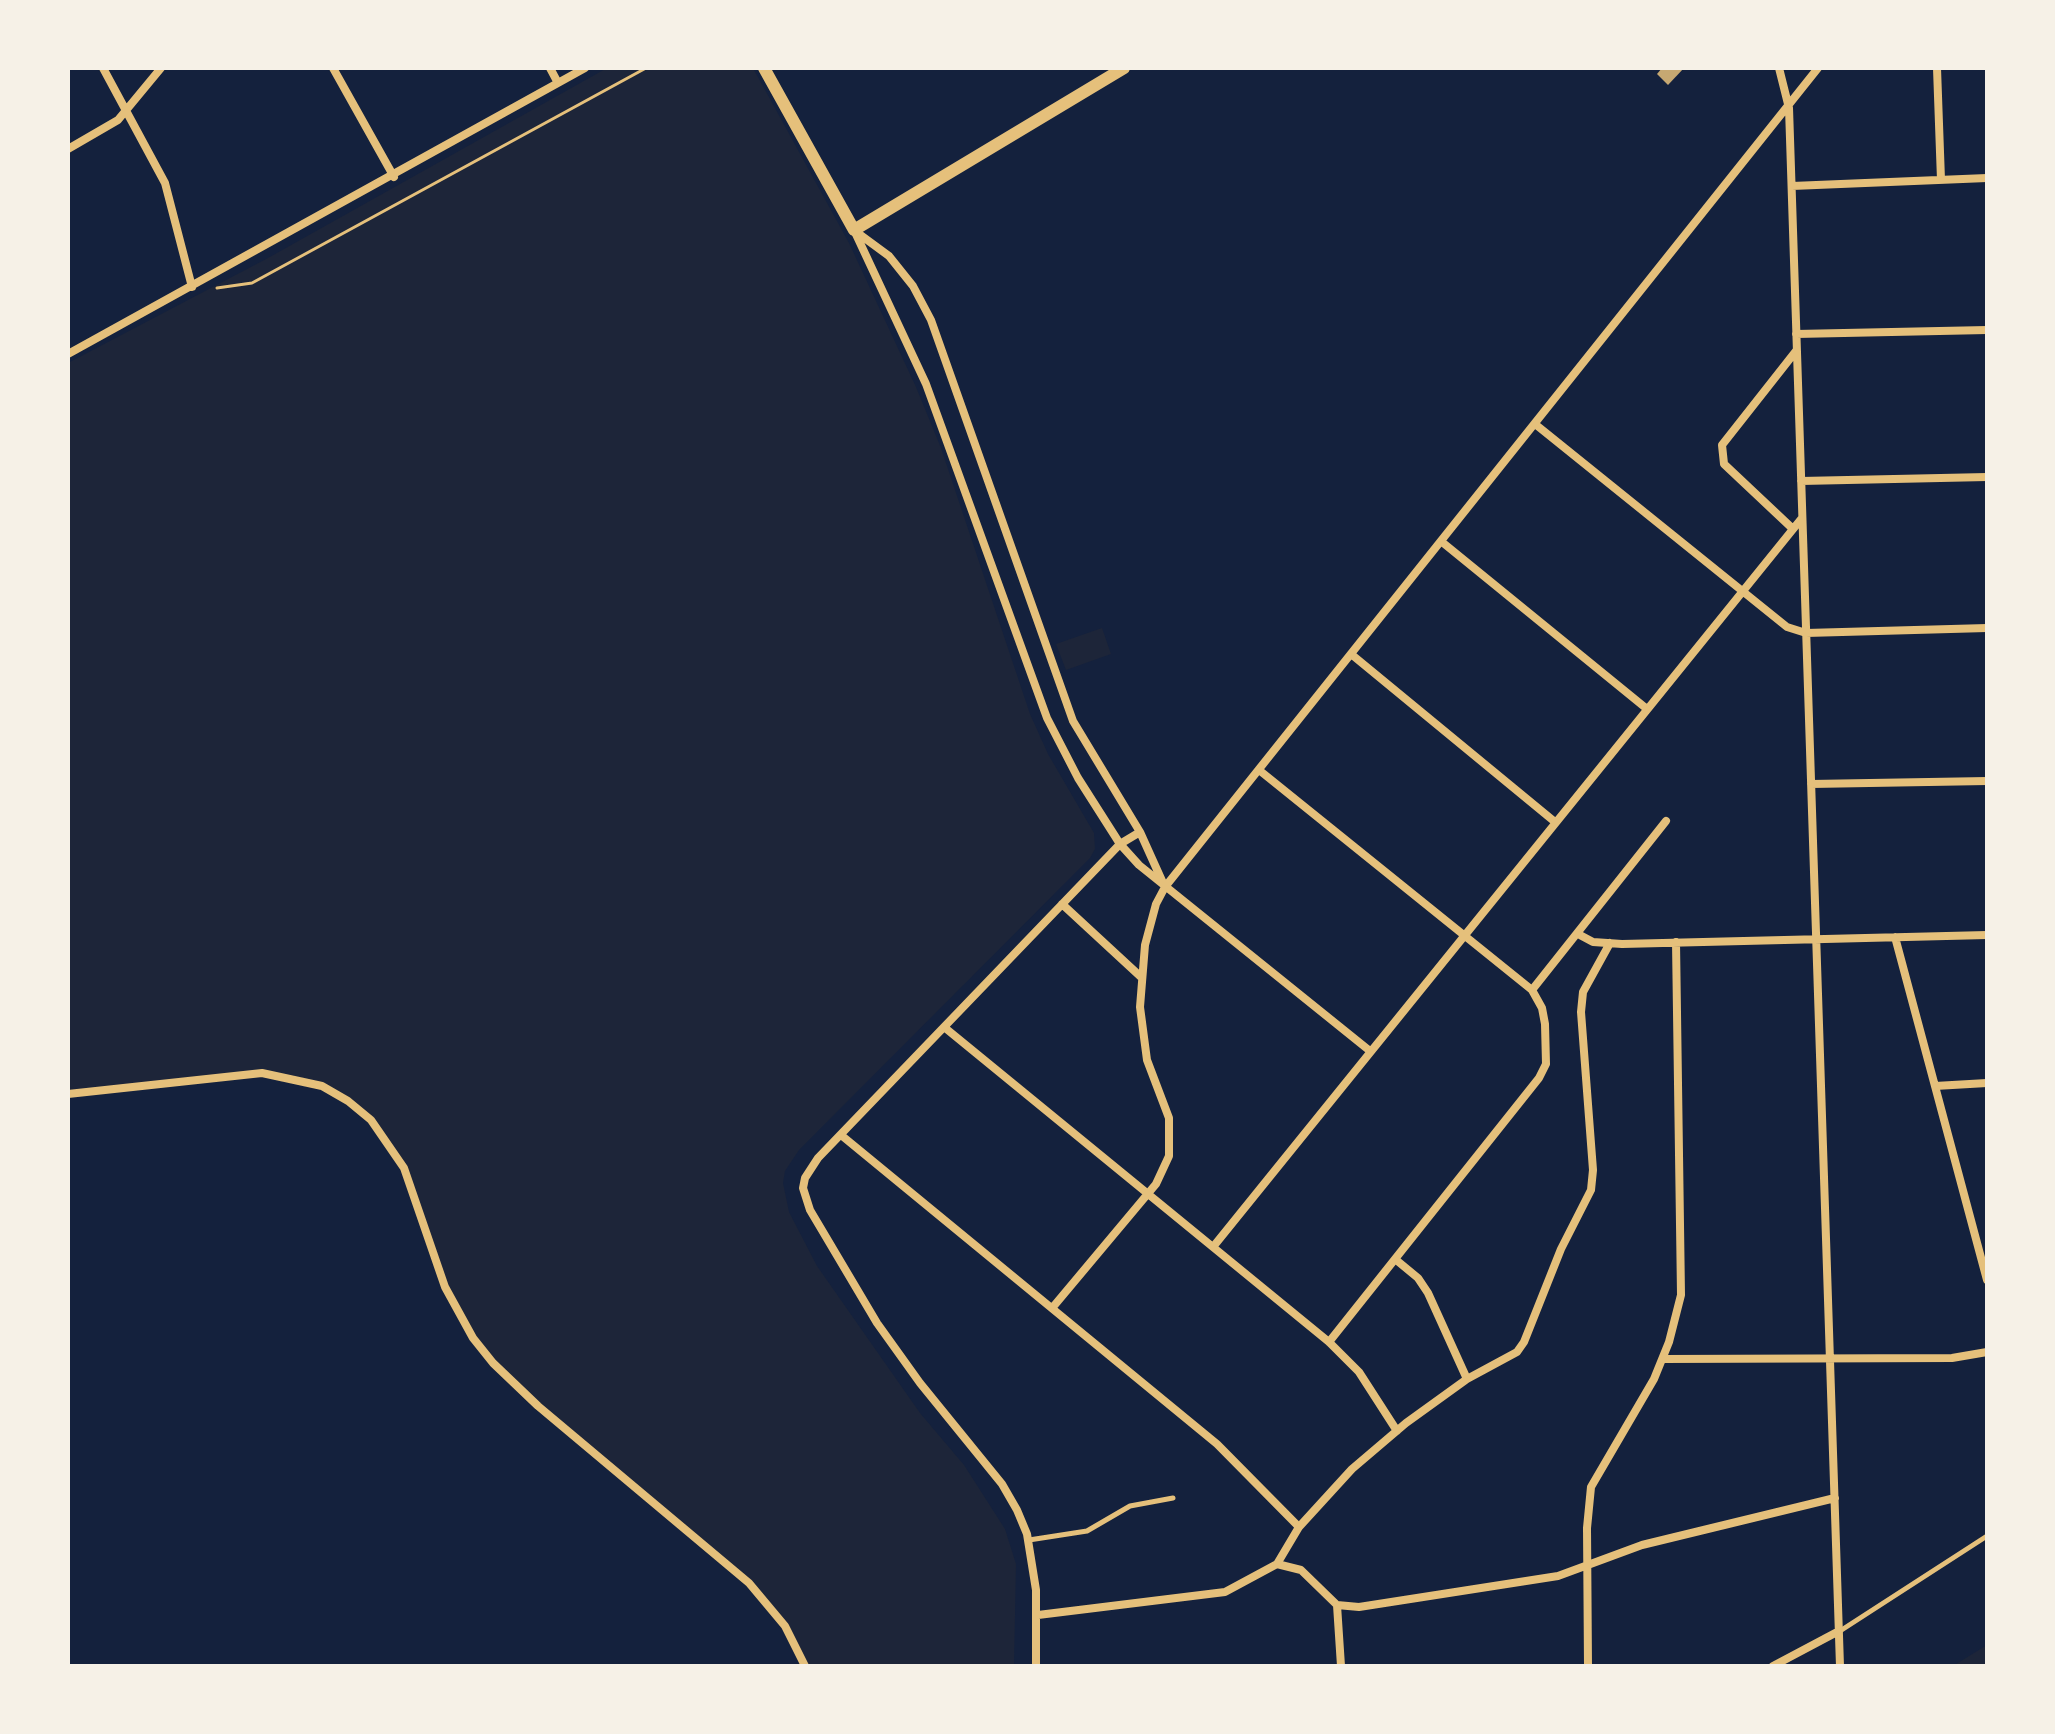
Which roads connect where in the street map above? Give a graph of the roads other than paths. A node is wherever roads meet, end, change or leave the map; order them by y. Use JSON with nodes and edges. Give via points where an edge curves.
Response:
{"nodes":[{"id":1,"x":103,"y":68,"type":"edge"},
{"id":2,"x":161,"y":68,"type":"edge"},
{"id":3,"x":333,"y":68,"type":"edge"},
{"id":4,"x":550,"y":68,"type":"edge"},
{"id":5,"x":585,"y":68,"type":"edge"},
{"id":6,"x":1124,"y":68,"type":"edge"},
{"id":7,"x":1779,"y":68,"type":"edge"},
{"id":8,"x":1818,"y":68,"type":"edge"},
{"id":9,"x":1937,"y":68,"type":"edge"},
{"id":10,"x":767,"y":69,"type":"edge"},
{"id":11,"x":558,"y":83,"type":"junction"},
{"id":12,"x":1789,"y":108,"type":"junction"},
{"id":13,"x":127,"y":111,"type":"junction"},
{"id":14,"x":68,"y":149,"type":"edge"},
{"id":15,"x":394,"y":177,"type":"junction"},
{"id":16,"x":1987,"y":178,"type":"edge"},
{"id":17,"x":1941,"y":180,"type":"junction"},
{"id":18,"x":1792,"y":186,"type":"junction"},
{"id":19,"x":854,"y":230,"type":"junction"},
{"id":20,"x":192,"y":287,"type":"junction"},
{"id":21,"x":1987,"y":330,"type":"edge"},
{"id":22,"x":1796,"y":334,"type":"junction"},
{"id":23,"x":1797,"y":350,"type":"junction"},
{"id":24,"x":68,"y":354,"type":"edge"},
{"id":25,"x":1535,"y":424,"type":"junction"},
{"id":26,"x":1987,"y":477,"type":"edge"},
{"id":27,"x":1801,"y":481,"type":"junction"},
{"id":28,"x":1802,"y":517,"type":"junction"},
{"id":29,"x":1793,"y":529,"type":"junction"},
{"id":30,"x":1442,"y":542,"type":"junction"},
{"id":31,"x":1742,"y":592,"type":"junction"},
{"id":32,"x":1987,"y":628,"type":"edge"},
{"id":33,"x":1806,"y":633,"type":"junction"},
{"id":34,"x":1351,"y":654,"type":"junction"},
{"id":35,"x":1647,"y":709,"type":"junction"},
{"id":36,"x":1259,"y":770,"type":"junction"},
{"id":37,"x":1987,"y":781,"type":"edge"},
{"id":38,"x":1811,"y":784,"type":"junction"},
{"id":39,"x":1666,"y":821,"type":"dead end"},
{"id":40,"x":1555,"y":822,"type":"junction"},
{"id":41,"x":1140,"y":832,"type":"junction"},
{"id":42,"x":1120,"y":844,"type":"junction"},
{"id":43,"x":1165,"y":887,"type":"junction"},
{"id":44,"x":1062,"y":904,"type":"junction"},
{"id":45,"x":1578,"y":934,"type":"junction"},
{"id":46,"x":1464,"y":935,"type":"junction"},
{"id":47,"x":1987,"y":935,"type":"edge"},
{"id":48,"x":1895,"y":937,"type":"junction"},
{"id":49,"x":1816,"y":939,"type":"junction"},
{"id":50,"x":1676,"y":942,"type":"junction"},
{"id":51,"x":1610,"y":943,"type":"junction"},
{"id":52,"x":1141,"y":977,"type":"junction"},
{"id":53,"x":1532,"y":990,"type":"junction"},
{"id":54,"x":944,"y":1027,"type":"junction"},
{"id":55,"x":1370,"y":1051,"type":"junction"},
{"id":56,"x":1987,"y":1083,"type":"edge"},
{"id":57,"x":1935,"y":1086,"type":"junction"},
{"id":58,"x":68,"y":1094,"type":"edge"},
{"id":59,"x":841,"y":1135,"type":"junction"},
{"id":60,"x":1148,"y":1194,"type":"junction"},
{"id":61,"x":1213,"y":1247,"type":"junction"},
{"id":62,"x":1395,"y":1259,"type":"junction"},
{"id":63,"x":1987,"y":1280,"type":"edge"},
{"id":64,"x":1053,"y":1307,"type":"junction"},
{"id":65,"x":1329,"y":1342,"type":"junction"},
{"id":66,"x":1987,"y":1352,"type":"edge"},
{"id":67,"x":1663,"y":1359,"type":"junction"},
{"id":68,"x":1830,"y":1359,"type":"junction"},
{"id":69,"x":1467,"y":1379,"type":"junction"},
{"id":70,"x":1397,"y":1431,"type":"junction"},
{"id":71,"x":1173,"y":1498,"type":"dead end"},
{"id":72,"x":1835,"y":1498,"type":"junction"},
{"id":73,"x":1299,"y":1527,"type":"junction"},
{"id":74,"x":1987,"y":1536,"type":"edge"},
{"id":75,"x":1028,"y":1540,"type":"junction"},
{"id":76,"x":1277,"y":1564,"type":"junction"},
{"id":77,"x":1587,"y":1566,"type":"junction"},
{"id":78,"x":1337,"y":1605,"type":"junction"},
{"id":79,"x":1038,"y":1615,"type":"junction"},
{"id":80,"x":1839,"y":1631,"type":"junction"},
{"id":81,"x":805,"y":1666,"type":"edge"},
{"id":82,"x":1036,"y":1666,"type":"edge"},
{"id":83,"x":1341,"y":1666,"type":"edge"},
{"id":84,"x":1588,"y":1666,"type":"edge"},
{"id":85,"x":1773,"y":1666,"type":"edge"},
{"id":86,"x":1840,"y":1666,"type":"edge"}],
"edges":[{"from":1,"to":13,"type":"street"},
{"from":2,"to":13,"type":"street"},
{"from":3,"to":15,"type":"street"},
{"from":4,"to":11,"type":"street"},
{"from":5,"to":11,"type":"street"},
{"from":6,"to":19,"type":"street"},
{"from":7,"to":12,"type":"street"},
{"from":8,"to":12,"type":"street"},
{"from":9,"to":17,"type":"street"},
{"from":10,"to":19,"type":"street"},
{"from":11,"to":15,"type":"street"},
{"from":12,"to":18,"type":"street"},
{"from":12,"to":25,"type":"street"},
{"from":13,"to":14,"type":"street"},
{"from":13,"to":20,"type":"street","via":[[168,192]]},
{"from":15,"to":20,"type":"street"},
{"from":16,"to":17,"type":"street"},
{"from":17,"to":18,"type":"street"},
{"from":18,"to":22,"type":"street"},
{"from":19,"to":41,"type":"street","via":[[889,256],[931,320],[1063,697],[1085,744]]},
{"from":19,"to":42,"type":"street","via":[[930,395],[1055,739]]},
{"from":20,"to":24,"type":"street"},
{"from":21,"to":22,"type":"street"},
{"from":22,"to":23,"type":"street"},
{"from":23,"to":27,"type":"street"},
{"from":23,"to":29,"type":"street","via":[[1722,445],[1724,464]]},
{"from":25,"to":30,"type":"street"},
{"from":25,"to":31,"type":"street"},
{"from":26,"to":27,"type":"street"},
{"from":27,"to":28,"type":"street"},
{"from":28,"to":29,"type":"street"},
{"from":28,"to":33,"type":"street"},
{"from":29,"to":31,"type":"street"},
{"from":30,"to":34,"type":"street"},
{"from":30,"to":35,"type":"street"},
{"from":31,"to":33,"type":"street","via":[[1787,627]]},
{"from":31,"to":35,"type":"street"},
{"from":32,"to":33,"type":"street"},
{"from":33,"to":38,"type":"street"},
{"from":34,"to":36,"type":"street"},
{"from":34,"to":40,"type":"street"},
{"from":35,"to":40,"type":"street"},
{"from":36,"to":43,"type":"street"},
{"from":36,"to":46,"type":"street"},
{"from":37,"to":38,"type":"street"},
{"from":38,"to":49,"type":"street"},
{"from":39,"to":45,"type":"street"},
{"from":40,"to":46,"type":"street"},
{"from":41,"to":42,"type":"street"},
{"from":41,"to":43,"type":"street"},
{"from":42,"to":43,"type":"street"},
{"from":42,"to":44,"type":"street"},
{"from":43,"to":52,"type":"street","via":[[1151,922]]},
{"from":43,"to":55,"type":"street"},
{"from":44,"to":52,"type":"street"},
{"from":44,"to":54,"type":"street"},
{"from":45,"to":51,"type":"street"},
{"from":45,"to":53,"type":"street"},
{"from":46,"to":53,"type":"street"},
{"from":46,"to":55,"type":"street"},
{"from":47,"to":48,"type":"street"},
{"from":48,"to":49,"type":"street"},
{"from":48,"to":57,"type":"street"},
{"from":49,"to":50,"type":"street"},
{"from":49,"to":68,"type":"street"},
{"from":50,"to":51,"type":"street"},
{"from":50,"to":67,"type":"street","via":[[1682,1272],[1676,1320]]},
{"from":51,"to":69,"type":"street","via":[[1583,992],[1581,1012],[1591,1190],[1524,1342],[1517,1352]]},
{"from":52,"to":60,"type":"street","via":[[1142,1036],[1171,1138],[1163,1170]]},
{"from":53,"to":62,"type":"street","via":[[1542,1008],[1547,1048],[1539,1078]]},
{"from":54,"to":59,"type":"street"},
{"from":54,"to":60,"type":"street"},
{"from":55,"to":61,"type":"street"},
{"from":56,"to":57,"type":"street"},
{"from":57,"to":63,"type":"street"},
{"from":58,"to":81,"type":"street","via":[[262,1073],[308,1082],[348,1101],[371,1120],[404,1168],[445,1287],[493,1363],[749,1583],[785,1626]]},
{"from":59,"to":64,"type":"street"},
{"from":59,"to":75,"type":"street","via":[[811,1168],[803,1188],[810,1210],[877,1323],[1002,1484]]},
{"from":60,"to":61,"type":"street"},
{"from":60,"to":64,"type":"street"},
{"from":61,"to":65,"type":"street"},
{"from":62,"to":65,"type":"street"},
{"from":62,"to":69,"type":"street","via":[[1428,1293]]},
{"from":64,"to":73,"type":"street","via":[[1217,1444]]},
{"from":65,"to":70,"type":"street","via":[[1359,1372]]},
{"from":66,"to":68,"type":"street","via":[[1952,1358]]},
{"from":67,"to":68,"type":"street"},
{"from":67,"to":77,"type":"street","via":[[1591,1487]]},
{"from":68,"to":72,"type":"street"},
{"from":69,"to":70,"type":"street"},
{"from":70,"to":73,"type":"street","via":[[1352,1469]]},
{"from":71,"to":75,"type":"lane","via":[[1130,1506],[1087,1531]]},
{"from":72,"to":77,"type":"street","via":[[1642,1545]]},
{"from":72,"to":80,"type":"street"},
{"from":73,"to":76,"type":"street"},
{"from":74,"to":80,"type":"lane"},
{"from":75,"to":79,"type":"street"},
{"from":76,"to":78,"type":"street","via":[[1301,1570]]},
{"from":76,"to":79,"type":"street","via":[[1225,1592]]},
{"from":77,"to":78,"type":"street","via":[[1497,1586],[1359,1607]]},
{"from":77,"to":84,"type":"street"},
{"from":78,"to":83,"type":"street"},
{"from":79,"to":82,"type":"street"},
{"from":80,"to":85,"type":"street"},
{"from":80,"to":86,"type":"street"}]}
